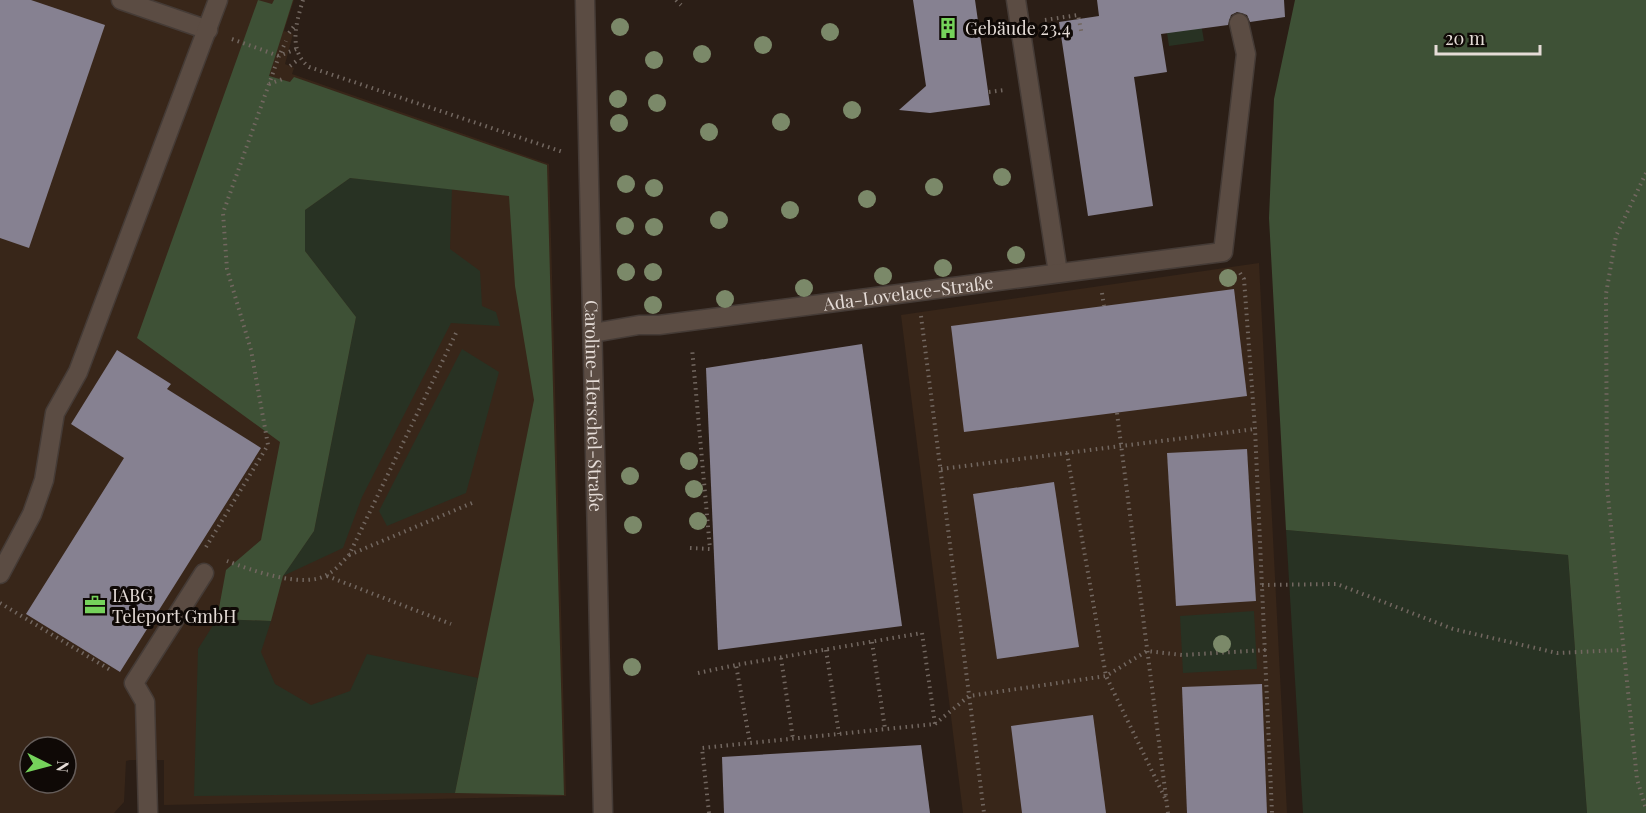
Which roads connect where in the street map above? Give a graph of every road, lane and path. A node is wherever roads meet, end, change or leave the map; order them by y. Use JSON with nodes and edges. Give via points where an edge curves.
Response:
{"nodes":[{"id":1,"x":121,"y":0,"type":"edge"},
{"id":2,"x":218,"y":0,"type":"edge"},
{"id":3,"x":303,"y":0,"type":"edge"},
{"id":4,"x":585,"y":0,"type":"edge"},
{"id":5,"x":676,"y":0,"type":"edge"},
{"id":6,"x":1016,"y":0,"type":"edge"},
{"id":7,"x":681,"y":5,"type":"dead end"},
{"id":8,"x":1239,"y":23,"type":"dead end"},
{"id":9,"x":1020,"y":24,"type":"junction"},
{"id":10,"x":295,"y":25,"type":"junction"},
{"id":11,"x":208,"y":30,"type":"junction"},
{"id":12,"x":289,"y":33,"type":"dead end"},
{"id":13,"x":1082,"y":34,"type":"dead end"},
{"id":14,"x":237,"y":40,"type":"dead end"},
{"id":15,"x":286,"y":41,"type":"dead end"},
{"id":16,"x":296,"y":49,"type":"junction"},
{"id":17,"x":279,"y":56,"type":"junction"},
{"id":18,"x":299,"y":59,"type":"junction"},
{"id":19,"x":290,"y":66,"type":"dead end"},
{"id":20,"x":285,"y":78,"type":"dead end"},
{"id":21,"x":269,"y":85,"type":"junction"},
{"id":22,"x":588,"y":160,"type":"junction"},
{"id":23,"x":1646,"y":173,"type":"edge"},
{"id":24,"x":1223,"y":252,"type":"junction"},
{"id":25,"x":1058,"y":273,"type":"junction"},
{"id":26,"x":918,"y":291,"type":"junction"},
{"id":27,"x":689,"y":321,"type":"junction"},
{"id":28,"x":457,"y":331,"type":"dead end"},
{"id":29,"x":593,"y":333,"type":"junction"},
{"id":30,"x":1117,"y":413,"type":"dead end"},
{"id":31,"x":1255,"y":429,"type":"junction"},
{"id":32,"x":1121,"y":446,"type":"junction"},
{"id":33,"x":1067,"y":453,"type":"junction"},
{"id":34,"x":940,"y":469,"type":"junction"},
{"id":35,"x":472,"y":503,"type":"dead end"},
{"id":36,"x":690,"y":548,"type":"dead end"},
{"id":37,"x":349,"y":555,"type":"junction"},
{"id":38,"x":204,"y":573,"type":"junction"},
{"id":39,"x":0,"y":574,"type":"edge"},
{"id":40,"x":327,"y":576,"type":"junction"},
{"id":41,"x":1262,"y":585,"type":"junction"},
{"id":42,"x":0,"y":603,"type":"edge"},
{"id":43,"x":452,"y":624,"type":"dead end"},
{"id":44,"x":872,"y":642,"type":"junction"},
{"id":45,"x":826,"y":650,"type":"junction"},
{"id":46,"x":1266,"y":650,"type":"junction"},
{"id":47,"x":1623,"y":650,"type":"junction"},
{"id":48,"x":1147,"y":651,"type":"junction"},
{"id":49,"x":781,"y":658,"type":"junction"},
{"id":50,"x":736,"y":665,"type":"junction"},
{"id":51,"x":698,"y":673,"type":"dead end"},
{"id":52,"x":1106,"y":676,"type":"junction"},
{"id":53,"x":134,"y":683,"type":"junction"},
{"id":54,"x":969,"y":696,"type":"junction"},
{"id":55,"x":935,"y":724,"type":"junction"},
{"id":56,"x":885,"y":729,"type":"junction"},
{"id":57,"x":839,"y":734,"type":"junction"},
{"id":58,"x":793,"y":738,"type":"junction"},
{"id":59,"x":750,"y":743,"type":"junction"},
{"id":60,"x":1166,"y":801,"type":"junction"},
{"id":61,"x":1646,"y":809,"type":"edge"},
{"id":62,"x":148,"y":813,"type":"edge"},
{"id":63,"x":603,"y":813,"type":"edge"},
{"id":64,"x":709,"y":813,"type":"edge"},
{"id":65,"x":984,"y":813,"type":"edge"},
{"id":66,"x":1168,"y":813,"type":"edge"},
{"id":67,"x":1272,"y":813,"type":"edge"}],
"edges":[{"from":1,"to":11,"type":"street"},
{"from":2,"to":11,"type":"street"},
{"from":3,"to":10,"type":"path"},
{"from":4,"to":22,"type":"street","name":"Caroline-Herschel-Straße"},
{"from":5,"to":7,"type":"path"},
{"from":6,"to":9,"type":"street"},
{"from":8,"to":24,"type":"street","via":[[1246,54]]},
{"from":9,"to":13,"type":"path","via":[[1078,15]]},
{"from":9,"to":25,"type":"street"},
{"from":10,"to":12,"type":"path"},
{"from":10,"to":16,"type":"path"},
{"from":11,"to":39,"type":"street","via":[[78,372],[55,413],[44,480],[32,514]]},
{"from":14,"to":17,"type":"path"},
{"from":15,"to":17,"type":"path"},
{"from":16,"to":17,"type":"path"},
{"from":16,"to":18,"type":"path"},
{"from":17,"to":21,"type":"path"},
{"from":18,"to":19,"type":"path"},
{"from":18,"to":22,"type":"path","via":[[309,67]]},
{"from":20,"to":21,"type":"path"},
{"from":21,"to":38,"type":"path","via":[[223,213],[227,269],[251,350],[268,445],[203,551]]},
{"from":22,"to":29,"type":"street","name":"Caroline-Herschel-Straße"},
{"from":23,"to":47,"type":"path","via":[[1616,236],[1606,294],[1607,487]]},
{"from":24,"to":25,"type":"street","name":"Ada-Lovelace-Straße"},
{"from":24,"to":31,"type":"path","via":[[1244,279]]},
{"from":25,"to":26,"type":"street","name":"Ada-Lovelace-Straße"},
{"from":26,"to":27,"type":"street","name":"Ada-Lovelace-Straße"},
{"from":26,"to":34,"type":"path"},
{"from":27,"to":29,"type":"street","name":"Ada-Lovelace-Straße"},
{"from":27,"to":36,"type":"path","via":[[710,549]]},
{"from":28,"to":37,"type":"path"},
{"from":29,"to":63,"type":"street","name":"Caroline-Herschel-Straße"},
{"from":30,"to":32,"type":"path"},
{"from":31,"to":32,"type":"path"},
{"from":31,"to":41,"type":"path"},
{"from":32,"to":33,"type":"path"},
{"from":32,"to":48,"type":"path"},
{"from":33,"to":34,"type":"path"},
{"from":33,"to":52,"type":"path"},
{"from":34,"to":54,"type":"path"},
{"from":35,"to":37,"type":"path"},
{"from":37,"to":40,"type":"path"},
{"from":38,"to":40,"type":"path","via":[[224,559],[260,574],[298,580]]},
{"from":38,"to":53,"type":"street"},
{"from":40,"to":43,"type":"path"},
{"from":41,"to":46,"type":"path"},
{"from":41,"to":47,"type":"path","via":[[1337,584],[1453,630],[1557,653]]},
{"from":42,"to":53,"type":"path"},
{"from":44,"to":45,"type":"path"},
{"from":44,"to":55,"type":"path","via":[[922,633]]},
{"from":44,"to":56,"type":"path"},
{"from":45,"to":49,"type":"path"},
{"from":45,"to":57,"type":"path"},
{"from":46,"to":48,"type":"path","via":[[1182,655]]},
{"from":46,"to":67,"type":"path"},
{"from":47,"to":61,"type":"path","via":[[1637,779]]},
{"from":48,"to":52,"type":"path"},
{"from":48,"to":60,"type":"path"},
{"from":49,"to":50,"type":"path"},
{"from":49,"to":58,"type":"path"},
{"from":50,"to":51,"type":"path"},
{"from":50,"to":59,"type":"path"},
{"from":52,"to":54,"type":"path"},
{"from":52,"to":60,"type":"path"},
{"from":53,"to":62,"type":"street","via":[[145,702]]},
{"from":54,"to":55,"type":"path"},
{"from":54,"to":65,"type":"path"},
{"from":55,"to":56,"type":"path"},
{"from":56,"to":57,"type":"path"},
{"from":57,"to":58,"type":"path"},
{"from":58,"to":59,"type":"path"},
{"from":59,"to":64,"type":"path","via":[[702,748]]},
{"from":60,"to":66,"type":"path"}]}
